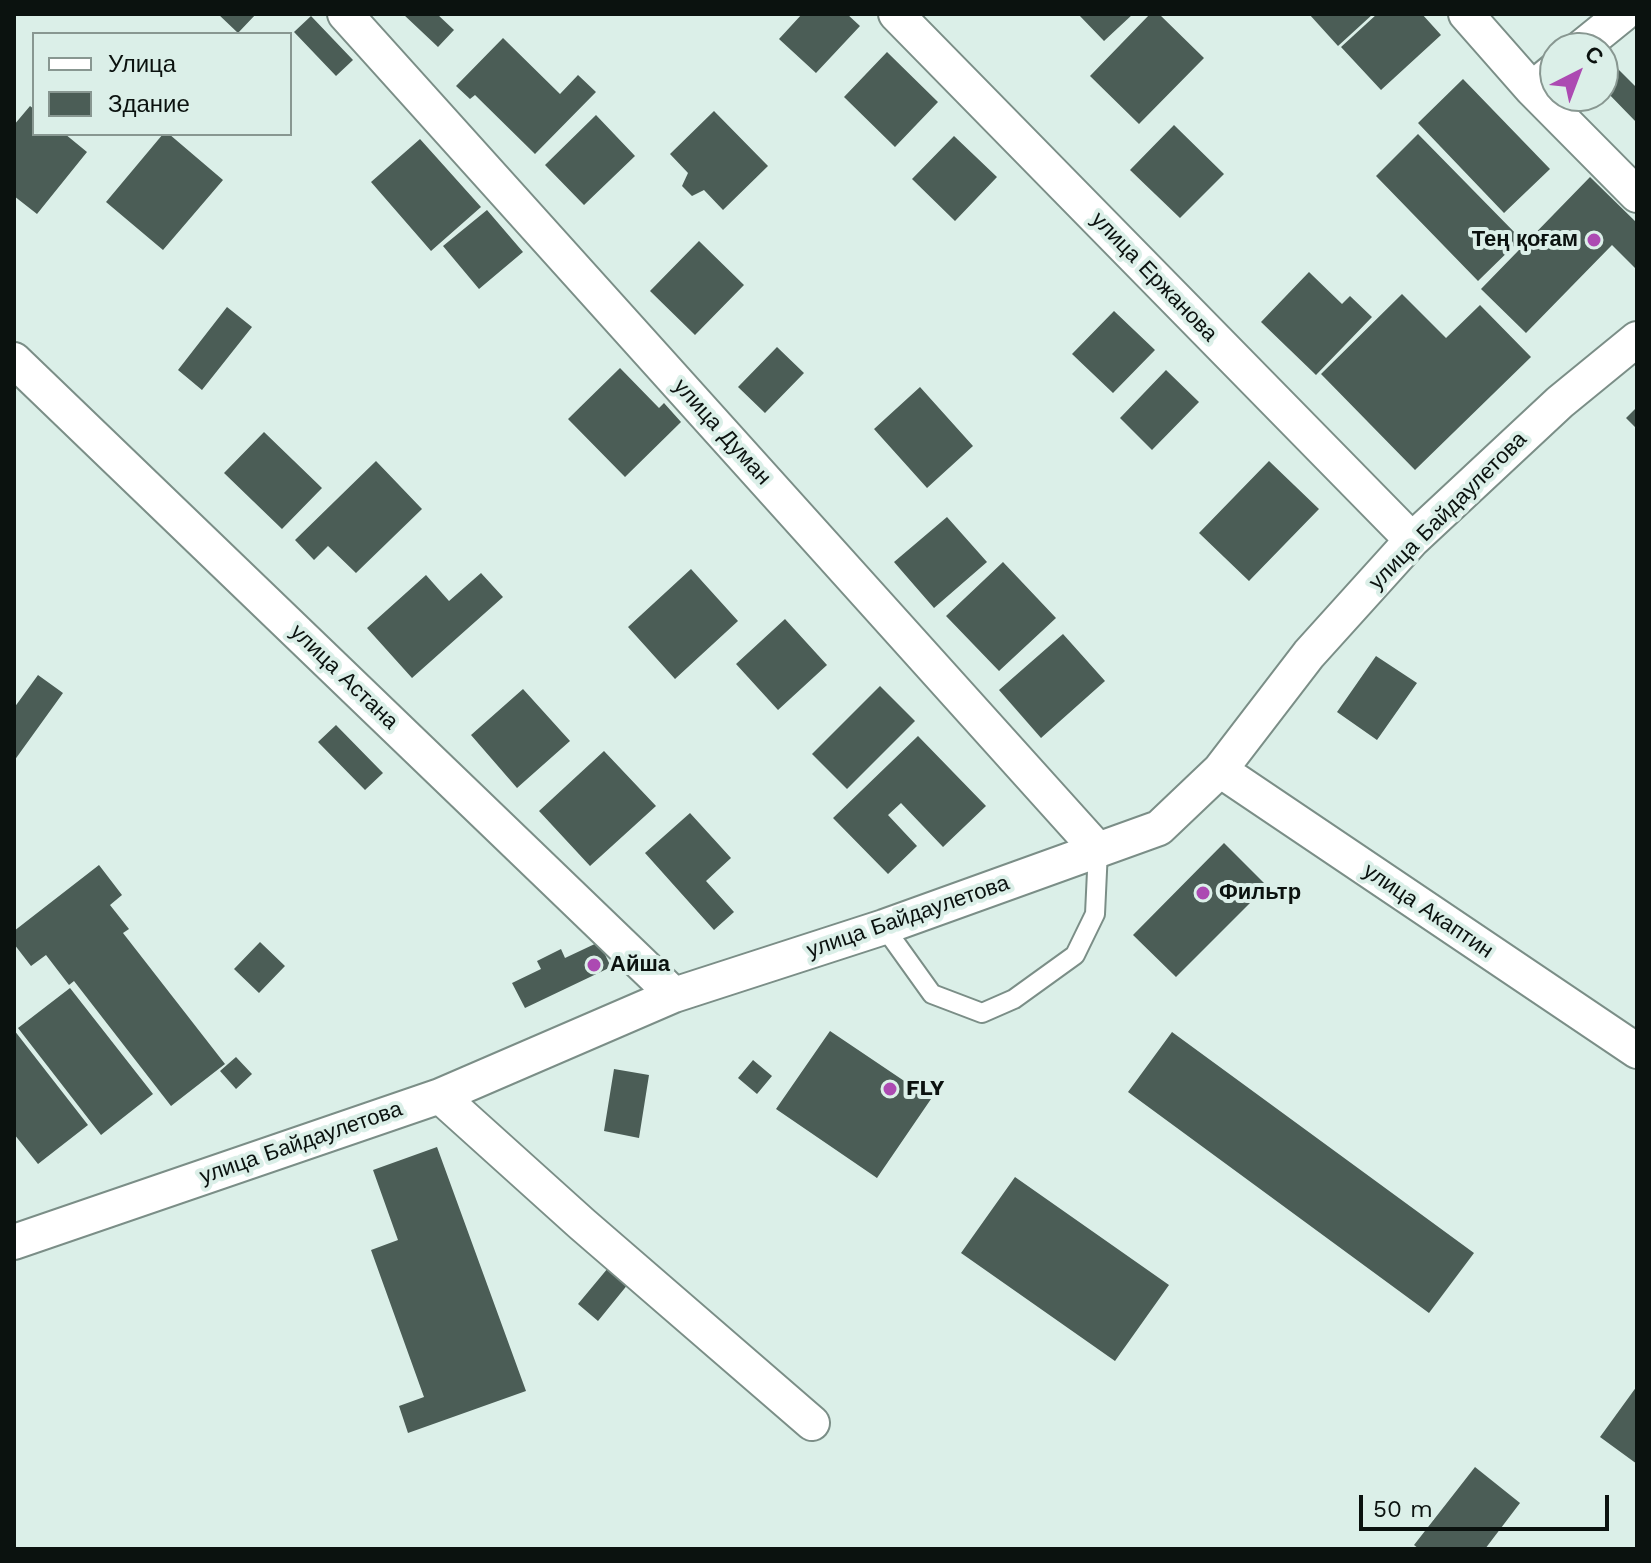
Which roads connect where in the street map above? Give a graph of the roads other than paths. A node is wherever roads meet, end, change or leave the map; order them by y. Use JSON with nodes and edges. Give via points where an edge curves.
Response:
{"nodes":[{"id":1,"x":345,"y":14,"type":"edge"},
{"id":2,"x":896,"y":14,"type":"edge"},
{"id":3,"x":1466,"y":14,"type":"edge"},
{"id":4,"x":1623,"y":14,"type":"edge"},
{"id":5,"x":1601,"y":32,"type":"edge"},
{"id":6,"x":1539,"y":76,"type":"edge"},
{"id":7,"x":1570,"y":112,"type":"edge"},
{"id":8,"x":1637,"y":195,"type":"edge"},
{"id":9,"x":1637,"y":339,"type":"edge"},
{"id":10,"x":14,"y":360,"type":"edge"},
{"id":11,"x":1412,"y":540,"type":"junction"},
{"id":12,"x":1220,"y":770,"type":"junction"},
{"id":13,"x":1098,"y":850,"type":"junction"},
{"id":14,"x":884,"y":927,"type":"junction"},
{"id":15,"x":674,"y":995,"type":"junction"},
{"id":16,"x":1637,"y":1051,"type":"edge"},
{"id":17,"x":440,"y":1096,"type":"junction"},
{"id":18,"x":14,"y":1242,"type":"edge"},
{"id":19,"x":812,"y":1423,"type":"dead end"}],
"edges":[{"from":1,"to":13,"type":"street","name":"улица Думан"},
{"from":2,"to":11,"type":"street","name":"улица Ержанова"},
{"from":3,"to":6,"type":"street"},
{"from":4,"to":5,"type":"street"},
{"from":7,"to":8,"type":"street"},
{"from":9,"to":11,"type":"street","name":"улица Байдаулетова","via":[[1560,402]]},
{"from":10,"to":15,"type":"street","name":"улица Астана"},
{"from":11,"to":12,"type":"street","name":"улица Байдаулетова","via":[[1309,654]]},
{"from":12,"to":13,"type":"street","name":"улица Байдаулетова","via":[[1159,828]]},
{"from":12,"to":16,"type":"street","name":"улица Акаптин"},
{"from":13,"to":14,"type":"street","name":"улица Байдаулетова"},
{"from":13,"to":14,"type":"lane","via":[[1095,914],[1075,955],[1014,999],[982,1013],[932,994]]},
{"from":14,"to":15,"type":"street","name":"улица Байдаулетова"},
{"from":15,"to":17,"type":"street","name":"улица Байдаулетова"},
{"from":17,"to":18,"type":"street","name":"улица Байдаулетова"},
{"from":17,"to":19,"type":"street"}]}
